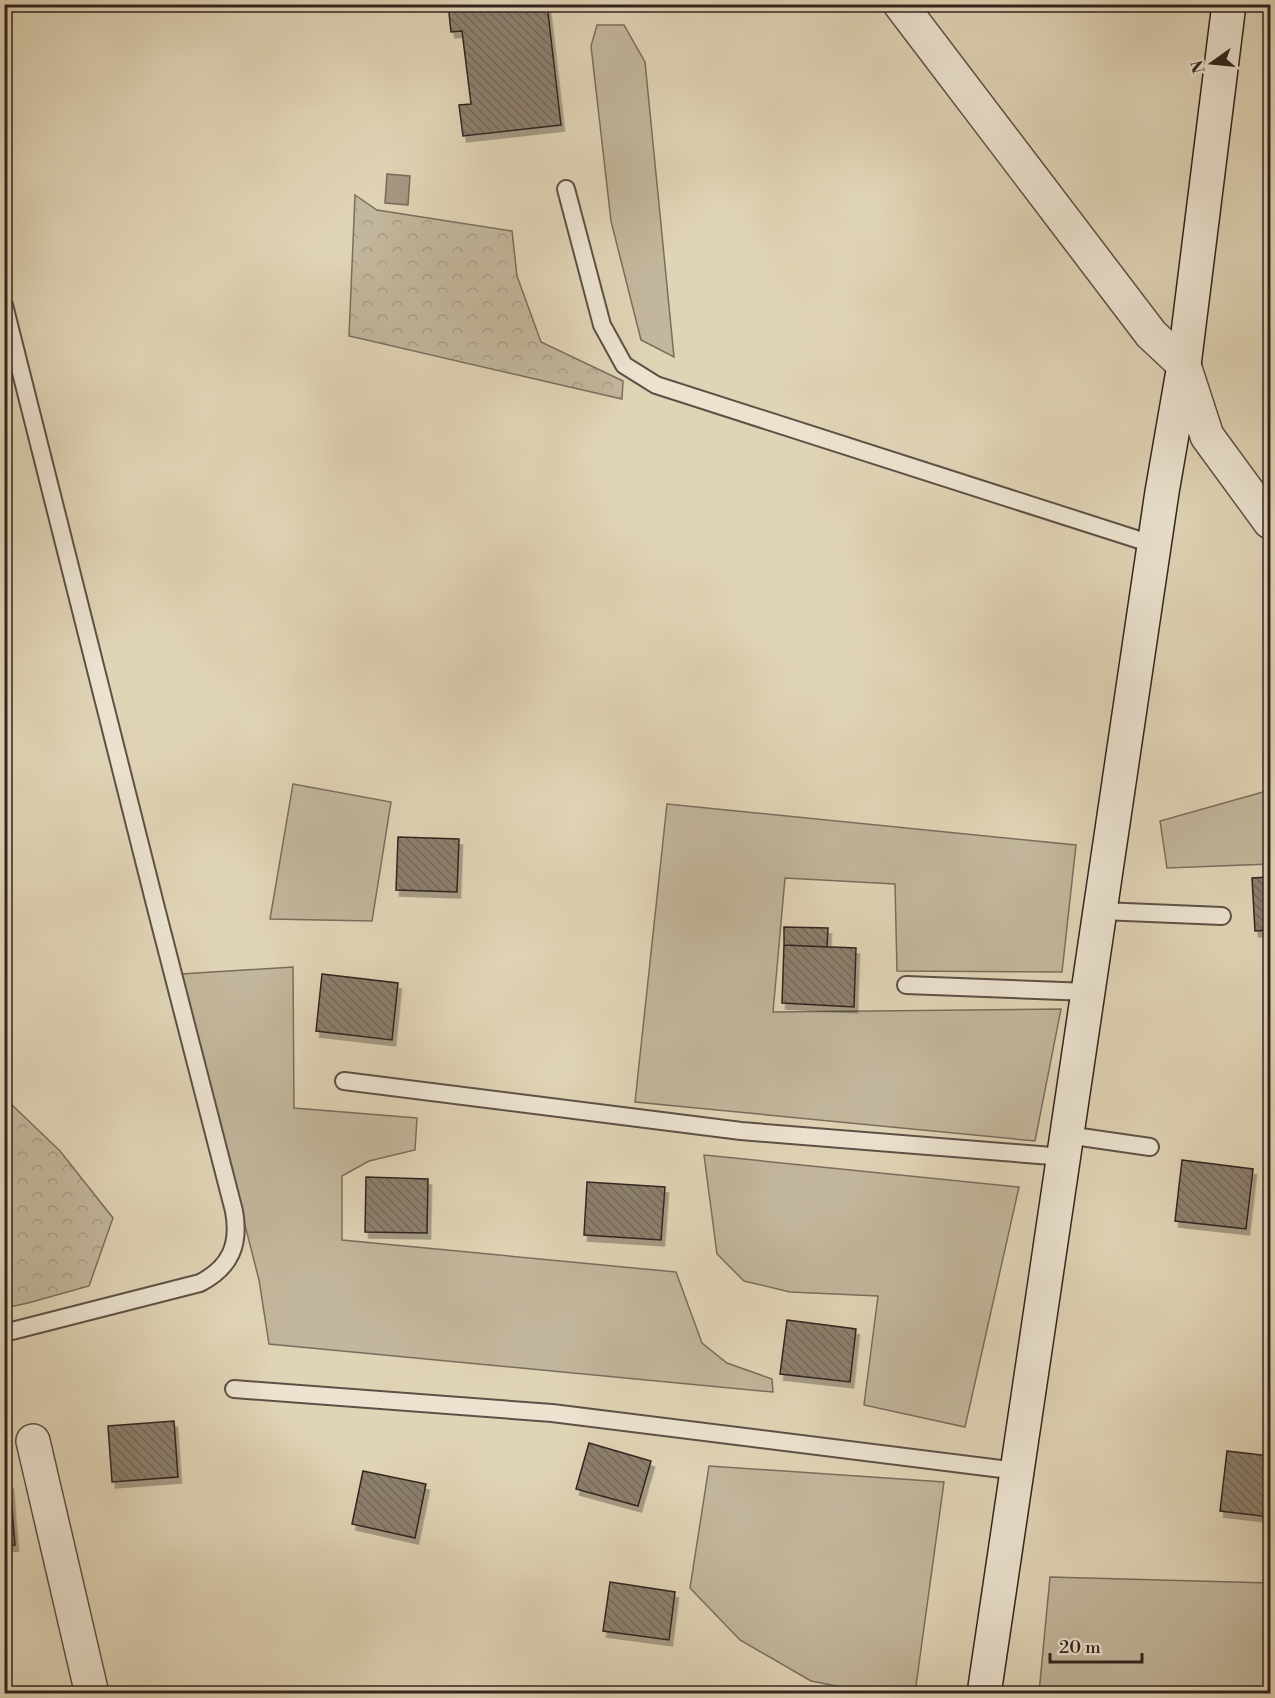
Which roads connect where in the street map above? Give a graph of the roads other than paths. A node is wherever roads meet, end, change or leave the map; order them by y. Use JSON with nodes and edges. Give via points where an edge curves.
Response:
{"nodes":[{"id":1,"x":900,"y":4,"type":"edge"},
{"id":2,"x":1229,"y":4,"type":"edge"},
{"id":3,"x":566,"y":189,"type":"dead end"},
{"id":4,"x":4,"y":305,"type":"edge"},
{"id":5,"x":1184,"y":364,"type":"junction"},
{"id":6,"x":1270,"y":522,"type":"edge"},
{"id":7,"x":1155,"y":545,"type":"junction"},
{"id":8,"x":1101,"y":911,"type":"junction"},
{"id":9,"x":1222,"y":916,"type":"dead end"},
{"id":10,"x":906,"y":985,"type":"dead end"},
{"id":11,"x":1089,"y":992,"type":"junction"},
{"id":12,"x":344,"y":1081,"type":"dead end"},
{"id":13,"x":1066,"y":1146,"type":"junction"},
{"id":14,"x":1150,"y":1147,"type":"dead end"},
{"id":15,"x":4,"y":1333,"type":"edge"},
{"id":16,"x":234,"y":1389,"type":"dead end"},
{"id":17,"x":33,"y":1441,"type":"dead end"},
{"id":18,"x":1018,"y":1471,"type":"junction"},
{"id":19,"x":92,"y":1694,"type":"edge"},
{"id":20,"x":984,"y":1694,"type":"edge"}],
"edges":[{"from":1,"to":5,"type":"street","via":[[1151,334]]},
{"from":2,"to":5,"type":"street"},
{"from":3,"to":7,"type":"lane","via":[[602,325],[624,365],[656,385]]},
{"from":4,"to":15,"type":"lane","via":[[234,1210],[237,1236],[225,1265],[200,1283]]},
{"from":5,"to":6,"type":"street","via":[[1207,435]]},
{"from":5,"to":7,"type":"street"},
{"from":7,"to":8,"type":"street"},
{"from":8,"to":9,"type":"lane"},
{"from":8,"to":11,"type":"street"},
{"from":10,"to":11,"type":"lane"},
{"from":11,"to":13,"type":"street"},
{"from":12,"to":13,"type":"lane","via":[[741,1131]]},
{"from":13,"to":14,"type":"lane"},
{"from":13,"to":18,"type":"street"},
{"from":16,"to":18,"type":"lane","via":[[552,1413]]},
{"from":17,"to":19,"type":"street"},
{"from":18,"to":20,"type":"street"}]}
